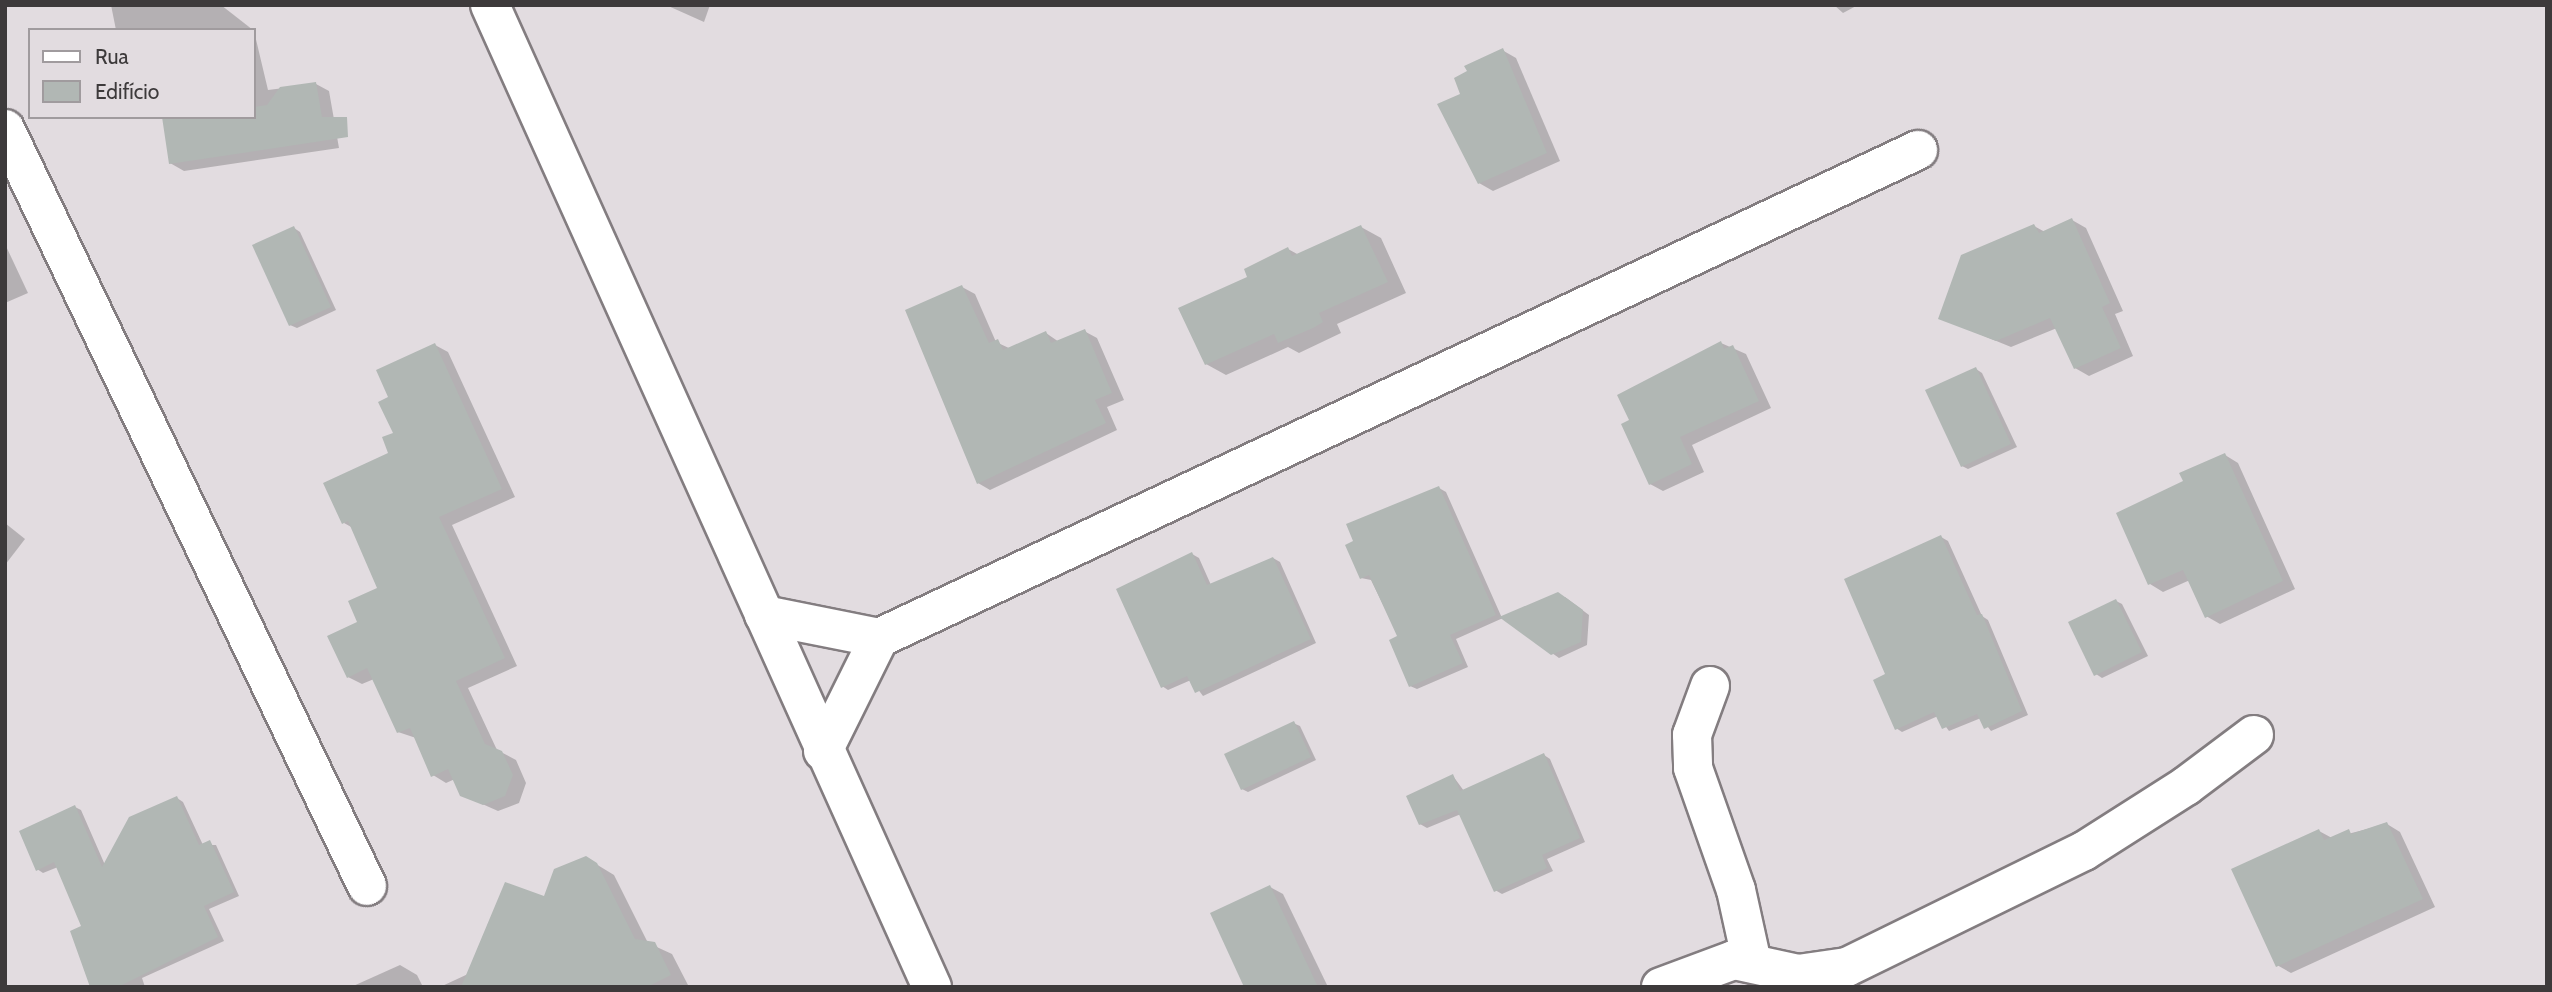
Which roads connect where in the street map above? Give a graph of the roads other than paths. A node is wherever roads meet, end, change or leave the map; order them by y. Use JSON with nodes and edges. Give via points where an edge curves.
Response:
{"nodes":[{"id":1,"x":490,"y":5,"type":"edge"},
{"id":2,"x":5,"y":129,"type":"edge"},
{"id":3,"x":1918,"y":150,"type":"dead end"},
{"id":4,"x":764,"y":615,"type":"junction"},
{"id":5,"x":879,"y":638,"type":"junction"},
{"id":6,"x":1710,"y":686,"type":"dead end"},
{"id":7,"x":2254,"y":735,"type":"dead end"},
{"id":8,"x":823,"y":751,"type":"junction"},
{"id":9,"x":367,"y":886,"type":"dead end"},
{"id":10,"x":1752,"y":963,"type":"junction"},
{"id":11,"x":932,"y":987,"type":"edge"},
{"id":12,"x":1661,"y":987,"type":"edge"}],
"edges":[{"from":1,"to":4,"type":"street"},
{"from":2,"to":9,"type":"street"},
{"from":3,"to":5,"type":"street"},
{"from":4,"to":5,"type":"street"},
{"from":4,"to":8,"type":"street"},
{"from":5,"to":8,"type":"street"},
{"from":6,"to":10,"type":"street","via":[[1692,735],[1693,768],[1736,890]]},
{"from":7,"to":10,"type":"street","via":[[2186,786],[2084,851],[1912,939],[1823,974],[1798,974]]},
{"from":8,"to":11,"type":"street"},
{"from":10,"to":12,"type":"street","via":[[1721,961]]}]}
